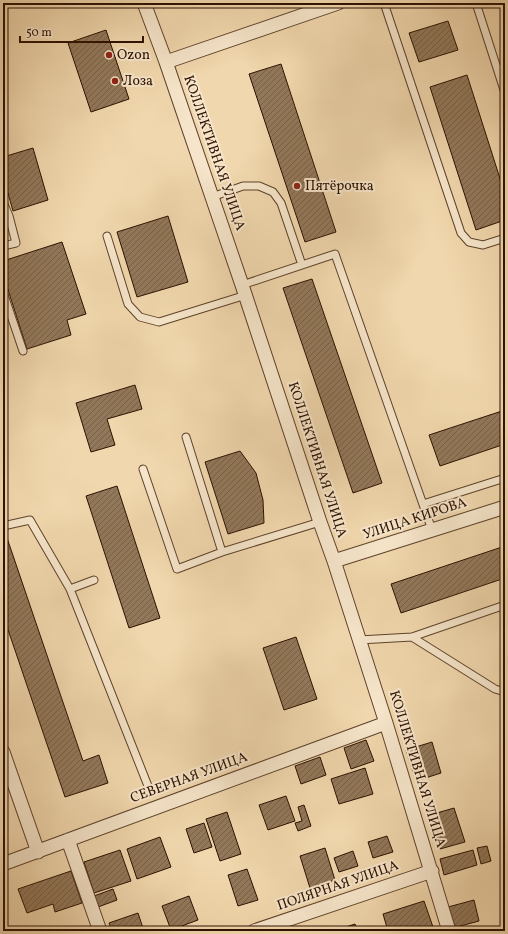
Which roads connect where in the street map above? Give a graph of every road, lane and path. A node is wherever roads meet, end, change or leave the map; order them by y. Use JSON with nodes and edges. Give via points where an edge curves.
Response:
{"nodes":[{"id":1,"x":144,"y":3,"type":"edge"},
{"id":2,"x":338,"y":3,"type":"edge"},
{"id":3,"x":384,"y":3,"type":"edge"},
{"id":4,"x":476,"y":3,"type":"edge"},
{"id":5,"x":166,"y":62,"type":"junction"},
{"id":6,"x":505,"y":93,"type":"edge"},
{"id":7,"x":212,"y":197,"type":"junction"},
{"id":8,"x":3,"y":202,"type":"edge"},
{"id":9,"x":107,"y":236,"type":"dead end"},
{"id":10,"x":505,"y":238,"type":"edge"},
{"id":11,"x":3,"y":246,"type":"edge"},
{"id":12,"x":302,"y":265,"type":"junction"},
{"id":13,"x":244,"y":290,"type":"junction"},
{"id":14,"x":3,"y":292,"type":"edge"},
{"id":15,"x":23,"y":351,"type":"dead end"},
{"id":16,"x":186,"y":437,"type":"dead end"},
{"id":17,"x":143,"y":469,"type":"dead end"},
{"id":18,"x":505,"y":478,"type":"edge"},
{"id":19,"x":423,"y":504,"type":"junction"},
{"id":20,"x":505,"y":507,"type":"edge"},
{"id":21,"x":320,"y":522,"type":"junction"},
{"id":22,"x":3,"y":526,"type":"edge"},
{"id":23,"x":432,"y":530,"type":"junction"},
{"id":24,"x":222,"y":552,"type":"junction"},
{"id":25,"x":334,"y":561,"type":"junction"},
{"id":26,"x":94,"y":580,"type":"dead end"},
{"id":27,"x":70,"y":589,"type":"junction"},
{"id":28,"x":505,"y":605,"type":"edge"},
{"id":29,"x":412,"y":637,"type":"junction"},
{"id":30,"x":359,"y":640,"type":"junction"},
{"id":31,"x":505,"y":692,"type":"edge"},
{"id":32,"x":386,"y":723,"type":"junction"},
{"id":33,"x":3,"y":752,"type":"edge"},
{"id":34,"x":150,"y":791,"type":"dead end"},
{"id":35,"x":68,"y":840,"type":"junction"},
{"id":36,"x":38,"y":852,"type":"junction"},
{"id":37,"x":3,"y":864,"type":"edge"},
{"id":38,"x":432,"y":871,"type":"junction"},
{"id":39,"x":100,"y":931,"type":"edge"},
{"id":40,"x":254,"y":931,"type":"edge"},
{"id":41,"x":449,"y":931,"type":"edge"}],
"edges":[{"from":1,"to":5,"type":"street","name":"КОЛЛЕКТИВНАЯ УЛИЦА"},
{"from":2,"to":5,"type":"street"},
{"from":3,"to":10,"type":"lane","via":[[461,233],[469,242],[483,245]]},
{"from":4,"to":6,"type":"lane"},
{"from":5,"to":7,"type":"street","name":"КОЛЛЕКТИВНАЯ УЛИЦА"},
{"from":7,"to":12,"type":"lane","via":[[243,186],[259,186],[273,192],[281,203]]},
{"from":7,"to":13,"type":"street","name":"КОЛЛЕКТИВНАЯ УЛИЦА"},
{"from":8,"to":11,"type":"lane","via":[[16,243]]},
{"from":9,"to":13,"type":"lane","via":[[128,304],[140,317],[159,322]]},
{"from":12,"to":13,"type":"lane"},
{"from":12,"to":19,"type":"lane","via":[[336,254]]},
{"from":13,"to":21,"type":"street","name":"КОЛЛЕКТИВНАЯ УЛИЦА"},
{"from":14,"to":15,"type":"lane"},
{"from":16,"to":24,"type":"lane"},
{"from":17,"to":24,"type":"lane","via":[[177,569]]},
{"from":18,"to":19,"type":"lane"},
{"from":19,"to":23,"type":"lane"},
{"from":20,"to":23,"type":"street","name":"УЛИЦА КИРОВА"},
{"from":21,"to":24,"type":"lane"},
{"from":21,"to":25,"type":"street","name":"КОЛЛЕКТИВНАЯ УЛИЦА"},
{"from":22,"to":27,"type":"lane","via":[[30,520]]},
{"from":23,"to":25,"type":"street","name":"УЛИЦА КИРОВА"},
{"from":25,"to":30,"type":"street","name":"КОЛЛЕКТИВНАЯ УЛИЦА"},
{"from":26,"to":27,"type":"lane"},
{"from":27,"to":34,"type":"lane"},
{"from":28,"to":29,"type":"lane"},
{"from":29,"to":30,"type":"lane"},
{"from":29,"to":31,"type":"lane","via":[[495,689]]},
{"from":30,"to":32,"type":"street","name":"КОЛЛЕКТИВНАЯ УЛИЦА"},
{"from":32,"to":35,"type":"street","name":"СЕВЕРНАЯ УЛИЦА"},
{"from":32,"to":38,"type":"street","name":"КОЛЛЕКТИВНАЯ УЛИЦА"},
{"from":33,"to":36,"type":"street"},
{"from":35,"to":36,"type":"street","name":"СЕВЕРНАЯ УЛИЦА"},
{"from":35,"to":39,"type":"street"},
{"from":36,"to":37,"type":"street","name":"СЕВЕРНАЯ УЛИЦА"},
{"from":38,"to":40,"type":"street","name":"ПОЛЯРНАЯ УЛИЦА"},
{"from":38,"to":41,"type":"street","name":"КОЛЛЕКТИВНАЯ УЛИЦА"}]}
